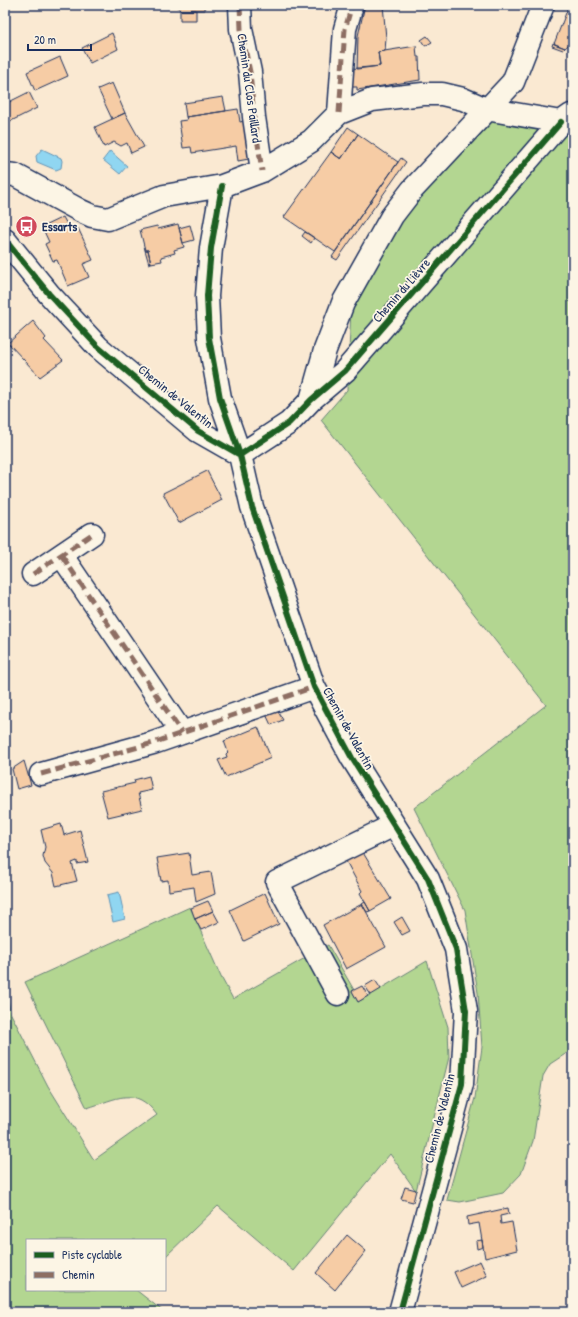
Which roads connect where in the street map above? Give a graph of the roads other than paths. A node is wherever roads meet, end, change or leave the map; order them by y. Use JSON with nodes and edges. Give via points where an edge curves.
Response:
{"nodes":[{"id":1,"x":240,"y":5,"type":"edge"},
{"id":2,"x":352,"y":5,"type":"edge"},
{"id":3,"x":543,"y":5,"type":"edge"},
{"id":4,"x":486,"y":109,"type":"junction"},
{"id":5,"x":339,"y":113,"type":"junction"},
{"id":6,"x":567,"y":118,"type":"edge"},
{"id":7,"x":262,"y":171,"type":"junction"},
{"id":8,"x":5,"y":174,"type":"edge"},
{"id":9,"x":222,"y":186,"type":"junction"},
{"id":10,"x":5,"y":240,"type":"edge"},
{"id":11,"x":311,"y":400,"type":"junction"},
{"id":12,"x":240,"y":454,"type":"junction"},
{"id":13,"x":92,"y":534,"type":"dead end"},
{"id":14,"x":62,"y":556,"type":"junction"},
{"id":15,"x":33,"y":574,"type":"dead end"},
{"id":16,"x":314,"y":687,"type":"junction"},
{"id":17,"x":182,"y":733,"type":"junction"},
{"id":18,"x":41,"y":774,"type":"dead end"},
{"id":19,"x":394,"y":825,"type":"junction"},
{"id":20,"x":338,"y":994,"type":"dead end"},
{"id":21,"x":400,"y":1312,"type":"edge"}],
"edges":[{"from":1,"to":7,"type":"street","name":"Chemin du Clos Paillard","via":[[241,29],[250,72]]},
{"from":2,"to":5,"type":"street","via":[[345,29]]},
{"from":3,"to":4,"type":"street","name":"Chemin du Lièvre","via":[[513,82]]},
{"from":4,"to":5,"type":"street","via":[[456,97],[424,94],[372,100]]},
{"from":4,"to":6,"type":"street"},
{"from":4,"to":11,"type":"street","name":"Chemin du Lièvre","via":[[412,190],[392,216],[343,303],[325,350]]},
{"from":5,"to":7,"type":"street","via":[[311,141]]},
{"from":6,"to":11,"type":"street","name":"Chemin du Lièvre","via":[[345,371]]},
{"from":7,"to":9,"type":"street"},
{"from":8,"to":9,"type":"street","via":[[15,175],[92,216],[108,219],[164,196]]},
{"from":9,"to":12,"type":"street","via":[[206,296],[209,338],[220,398]]},
{"from":10,"to":12,"type":"street","name":"Chemin de Valentin","via":[[49,294],[98,347],[198,431]]},
{"from":11,"to":12,"type":"street","name":"Chemin du Lièvre","via":[[289,423]]},
{"from":12,"to":16,"type":"street","name":"Chemin de Valentin","via":[[252,507]]},
{"from":13,"to":14,"type":"street"},
{"from":14,"to":15,"type":"street"},
{"from":14,"to":17,"type":"street"},
{"from":16,"to":17,"type":"street","name":"Chemin de Valentin"},
{"from":16,"to":19,"type":"street","name":"Chemin de Valentin","via":[[352,758]]},
{"from":17,"to":18,"type":"street","name":"Chemin de Valentin"},
{"from":19,"to":20,"type":"street","via":[[277,882]]},
{"from":19,"to":21,"type":"street","name":"Chemin de Valentin","via":[[428,879],[456,949],[466,1011],[462,1084]]}]}
